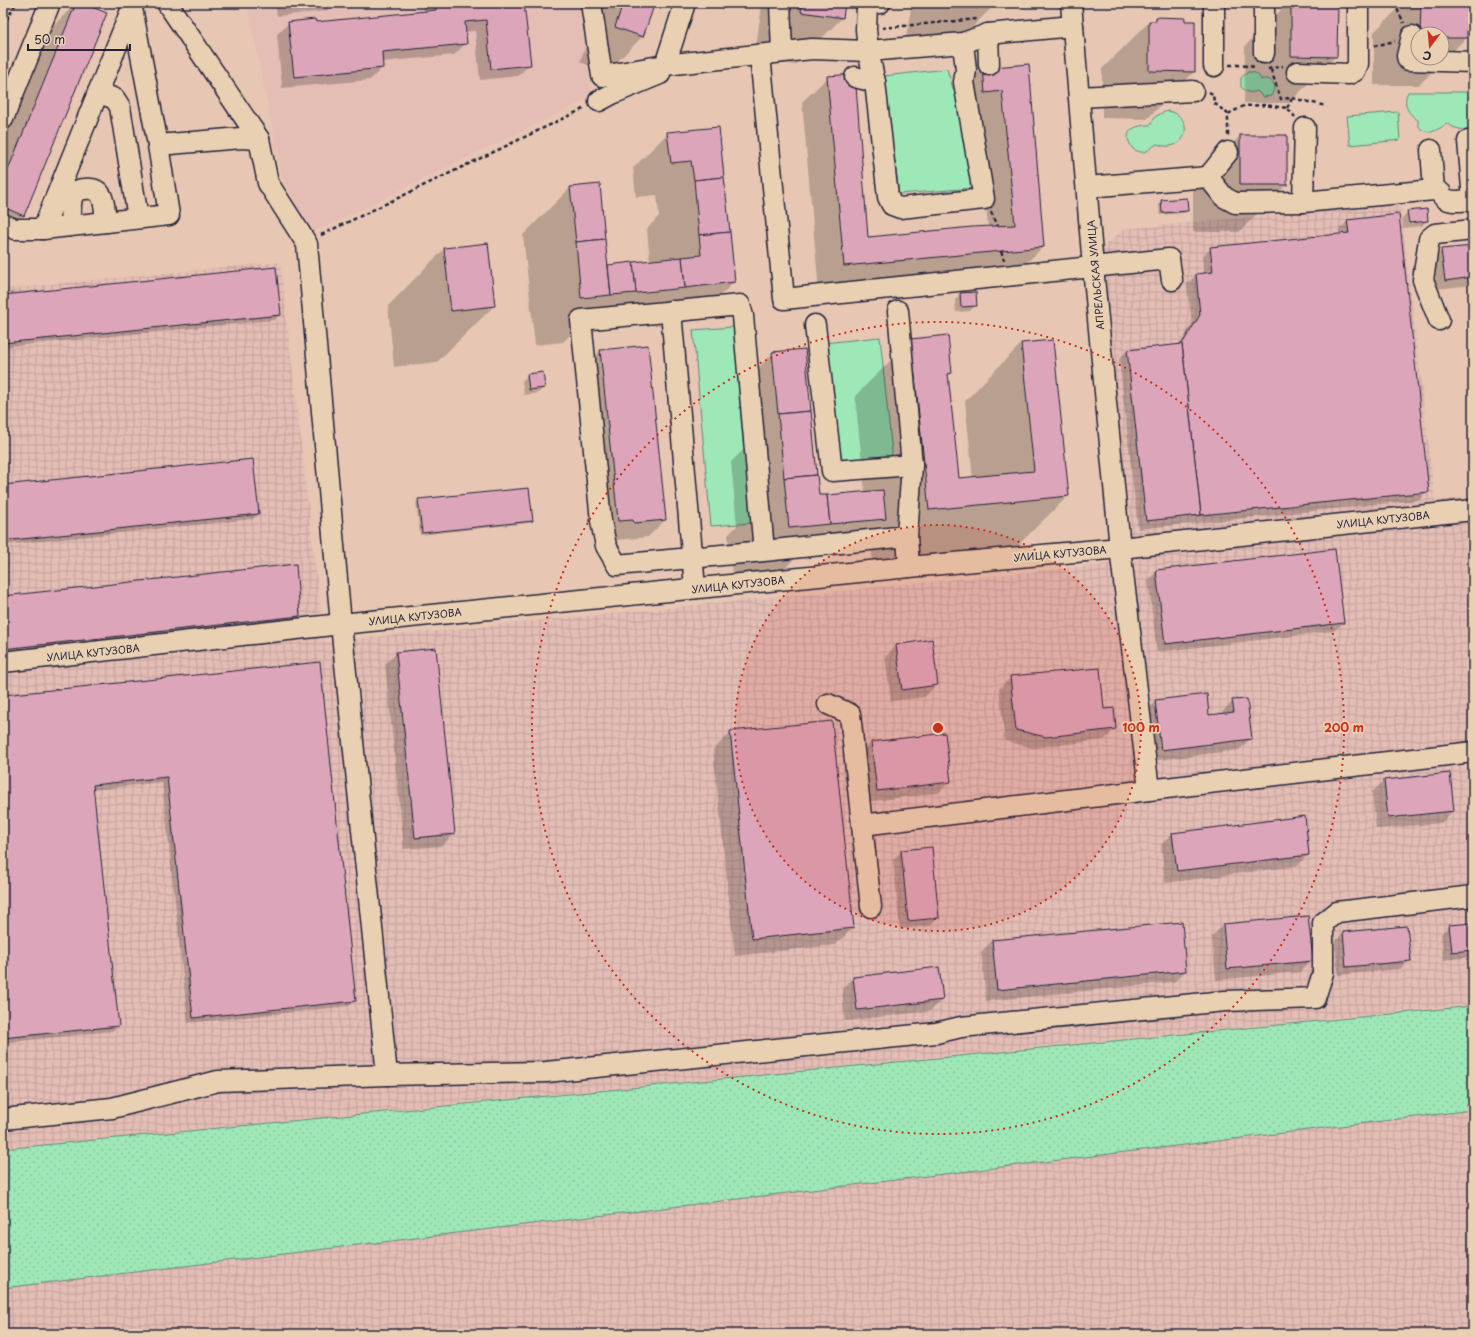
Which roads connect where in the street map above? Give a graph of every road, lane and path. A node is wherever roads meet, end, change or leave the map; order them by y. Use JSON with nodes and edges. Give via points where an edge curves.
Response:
{"nodes":[{"id":1,"x":16,"y":3,"type":"edge"},
{"id":2,"x":50,"y":3,"type":"edge"},
{"id":3,"x":166,"y":3,"type":"edge"},
{"id":4,"x":591,"y":3,"type":"edge"},
{"id":5,"x":685,"y":3,"type":"edge"},
{"id":6,"x":780,"y":3,"type":"edge"},
{"id":7,"x":880,"y":3,"type":"edge"},
{"id":8,"x":1071,"y":3,"type":"edge"},
{"id":9,"x":1214,"y":3,"type":"edge"},
{"id":10,"x":1264,"y":3,"type":"edge"},
{"id":11,"x":1358,"y":3,"type":"edge"},
{"id":12,"x":1394,"y":3,"type":"edge"},
{"id":13,"x":125,"y":6,"type":"edge"},
{"id":14,"x":3,"y":26,"type":"edge"},
{"id":15,"x":1072,"y":26,"type":"junction"},
{"id":16,"x":983,"y":27,"type":"junction"},
{"id":17,"x":866,"y":29,"type":"junction"},
{"id":18,"x":1410,"y":32,"type":"edge"},
{"id":19,"x":1410,"y":37,"type":"edge"},
{"id":20,"x":963,"y":43,"type":"junction"},
{"id":21,"x":1410,"y":44,"type":"edge"},
{"id":22,"x":1358,"y":50,"type":"junction"},
{"id":23,"x":868,"y":51,"type":"junction"},
{"id":24,"x":782,"y":52,"type":"junction"},
{"id":25,"x":760,"y":55,"type":"junction"},
{"id":26,"x":1410,"y":60,"type":"edge"},
{"id":27,"x":1450,"y":61,"type":"edge"},
{"id":28,"x":1473,"y":62,"type":"edge"},
{"id":29,"x":686,"y":63,"type":"junction"},
{"id":30,"x":989,"y":65,"type":"dead end"},
{"id":31,"x":1264,"y":65,"type":"junction"},
{"id":32,"x":665,"y":66,"type":"junction"},
{"id":33,"x":1214,"y":66,"type":"joint"},
{"id":34,"x":1297,"y":72,"type":"dead end"},
{"id":35,"x":856,"y":77,"type":"dead end"},
{"id":36,"x":875,"y":82,"type":"junction"},
{"id":37,"x":1199,"y":91,"type":"joint"},
{"id":38,"x":98,"y":92,"type":"junction"},
{"id":39,"x":1079,"y":97,"type":"junction"},
{"id":40,"x":1292,"y":98,"type":"junction"},
{"id":41,"x":599,"y":101,"type":"joint"},
{"id":42,"x":1326,"y":106,"type":"dead end"},
{"id":43,"x":1287,"y":108,"type":"junction"},
{"id":44,"x":1228,"y":114,"type":"junction"},
{"id":45,"x":3,"y":119,"type":"edge"},
{"id":46,"x":1305,"y":128,"type":"joint"},
{"id":47,"x":259,"y":139,"type":"junction"},
{"id":48,"x":1468,"y":141,"type":"dead end"},
{"id":49,"x":158,"y":145,"type":"junction"},
{"id":50,"x":1431,"y":150,"type":"dead end"},
{"id":51,"x":1228,"y":152,"type":"joint"},
{"id":52,"x":1208,"y":177,"type":"junction"},
{"id":53,"x":1087,"y":187,"type":"junction"},
{"id":54,"x":1434,"y":190,"type":"junction"},
{"id":55,"x":1473,"y":200,"type":"edge"},
{"id":56,"x":1303,"y":202,"type":"junction"},
{"id":57,"x":138,"y":218,"type":"junction"},
{"id":58,"x":106,"y":222,"type":"junction"},
{"id":59,"x":3,"y":224,"type":"edge"},
{"id":60,"x":70,"y":226,"type":"junction"},
{"id":61,"x":43,"y":229,"type":"junction"},
{"id":62,"x":1473,"y":230,"type":"edge"},
{"id":63,"x":307,"y":244,"type":"junction"},
{"id":64,"x":1093,"y":267,"type":"junction"},
{"id":65,"x":1172,"y":280,"type":"dead end"},
{"id":66,"x":671,"y":311,"type":"junction"},
{"id":67,"x":898,"y":311,"type":"dead end"},
{"id":68,"x":1438,"y":320,"type":"dead end"},
{"id":69,"x":815,"y":324,"type":"dead end"},
{"id":70,"x":912,"y":465,"type":"junction"},
{"id":71,"x":1473,"y":510,"type":"edge"},
{"id":72,"x":907,"y":536,"type":"junction"},
{"id":73,"x":1120,"y":548,"type":"junction"},
{"id":74,"x":764,"y":551,"type":"junction"},
{"id":75,"x":692,"y":558,"type":"junction"},
{"id":76,"x":909,"y":567,"type":"junction"},
{"id":77,"x":695,"y":588,"type":"junction"},
{"id":78,"x":341,"y":624,"type":"junction"},
{"id":79,"x":3,"y":662,"type":"edge"},
{"id":80,"x":828,"y":704,"type":"dead end"},
{"id":81,"x":1473,"y":752,"type":"edge"},
{"id":82,"x":1149,"y":790,"type":"junction"},
{"id":83,"x":862,"y":825,"type":"junction"},
{"id":84,"x":1473,"y":896,"type":"edge"},
{"id":85,"x":871,"y":907,"type":"dead end"},
{"id":86,"x":387,"y":1075,"type":"junction"},
{"id":87,"x":3,"y":1118,"type":"edge"}],
"edges":[{"from":1,"to":14,"type":"path"},
{"from":2,"to":45,"type":"street"},
{"from":3,"to":47,"type":"street"},
{"from":4,"to":32,"type":"street","via":[[602,76]]},
{"from":5,"to":32,"type":"street"},
{"from":6,"to":24,"type":"street"},
{"from":7,"to":17,"type":"street","via":[[867,4]]},
{"from":8,"to":15,"type":"street","name":"АПРЕЛЬСКАЯ УЛИЦА"},
{"from":9,"to":33,"type":"street"},
{"from":10,"to":31,"type":"street"},
{"from":11,"to":22,"type":"street"},
{"from":12,"to":18,"type":"path"},
{"from":13,"to":38,"type":"street"},
{"from":13,"to":49,"type":"street"},
{"from":15,"to":16,"type":"street"},
{"from":15,"to":39,"type":"street","name":"АПРЕЛЬСКАЯ УЛИЦА"},
{"from":16,"to":17,"type":"path"},
{"from":16,"to":20,"type":"street"},
{"from":16,"to":30,"type":"street"},
{"from":17,"to":23,"type":"street"},
{"from":19,"to":22,"type":"path"},
{"from":20,"to":23,"type":"street"},
{"from":20,"to":36,"type":"street","via":[[966,70],[964,82],[984,199],[900,208],[892,205],[888,197]]},
{"from":21,"to":26,"type":"street","via":[[1407,56]]},
{"from":22,"to":34,"type":"street","via":[[1358,64],[1355,71],[1349,74]]},
{"from":23,"to":24,"type":"street","via":[[812,49]]},
{"from":23,"to":36,"type":"street"},
{"from":24,"to":25,"type":"street"},
{"from":25,"to":29,"type":"street"},
{"from":25,"to":64,"type":"street","via":[[784,299]]},
{"from":27,"to":28,"type":"street"},
{"from":29,"to":32,"type":"street"},
{"from":29,"to":41,"type":"street"},
{"from":31,"to":31,"type":"path","via":[[1287,64]]},
{"from":31,"to":33,"type":"path"},
{"from":31,"to":40,"type":"path","via":[[1282,99]]},
{"from":35,"to":36,"type":"street"},
{"from":37,"to":39,"type":"street"},
{"from":37,"to":44,"type":"path","via":[[1213,94],[1214,103]]},
{"from":38,"to":57,"type":"street","via":[[115,99],[120,107]]},
{"from":38,"to":61,"type":"street"},
{"from":39,"to":53,"type":"street","name":"АПРЕЛЬСКАЯ УЛИЦА"},
{"from":40,"to":42,"type":"path"},
{"from":40,"to":43,"type":"path"},
{"from":41,"to":63,"type":"path"},
{"from":43,"to":44,"type":"path","via":[[1244,106]]},
{"from":43,"to":46,"type":"path"},
{"from":44,"to":51,"type":"path"},
{"from":46,"to":56,"type":"street"},
{"from":47,"to":49,"type":"street","via":[[241,138]]},
{"from":47,"to":63,"type":"street","via":[[268,183]]},
{"from":48,"to":55,"type":"street"},
{"from":49,"to":57,"type":"street","via":[[170,214]]},
{"from":50,"to":54,"type":"street"},
{"from":51,"to":52,"type":"street"},
{"from":52,"to":53,"type":"street"},
{"from":52,"to":56,"type":"street","via":[[1224,197],[1235,203]]},
{"from":53,"to":64,"type":"street","name":"АПРЕЛЬСКАЯ УЛИЦА"},
{"from":54,"to":55,"type":"street","via":[[1441,193],[1446,200]]},
{"from":54,"to":56,"type":"street"},
{"from":57,"to":58,"type":"street"},
{"from":58,"to":60,"type":"street"},
{"from":58,"to":60,"type":"street","via":[[103,199],[98,191],[92,188],[82,189],[72,198]]},
{"from":59,"to":61,"type":"street","via":[[15,228]]},
{"from":60,"to":61,"type":"street"},
{"from":62,"to":68,"type":"street","via":[[1435,234],[1429,239],[1423,280]]},
{"from":63,"to":78,"type":"street"},
{"from":64,"to":65,"type":"street","via":[[1169,259]]},
{"from":64,"to":73,"type":"street","name":"АПРЕЛЬСКАЯ УЛИЦА"},
{"from":66,"to":74,"type":"street","via":[[740,305]]},
{"from":66,"to":75,"type":"street"},
{"from":66,"to":75,"type":"street","via":[[581,320],[601,521],[606,546],[617,565]]},
{"from":67,"to":70,"type":"street"},
{"from":69,"to":70,"type":"street","via":[[832,471]]},
{"from":70,"to":72,"type":"street"},
{"from":71,"to":73,"type":"street","name":"УЛИЦА КУТУЗОВА"},
{"from":72,"to":74,"type":"street"},
{"from":72,"to":76,"type":"street"},
{"from":73,"to":76,"type":"street","name":"УЛИЦА КУТУЗОВА"},
{"from":73,"to":82,"type":"street","name":"АПРЕЛЬСКАЯ УЛИЦА"},
{"from":74,"to":75,"type":"street"},
{"from":75,"to":77,"type":"street"},
{"from":76,"to":77,"type":"street","name":"УЛИЦА КУТУЗОВА"},
{"from":77,"to":78,"type":"street","name":"УЛИЦА КУТУЗОВА"},
{"from":78,"to":79,"type":"street","name":"УЛИЦА КУТУЗОВА"},
{"from":78,"to":86,"type":"street"},
{"from":80,"to":83,"type":"street","via":[[850,714]]},
{"from":81,"to":82,"type":"street"},
{"from":82,"to":83,"type":"street"},
{"from":83,"to":85,"type":"street"},
{"from":84,"to":86,"type":"street","via":[[1337,912],[1323,923],[1323,973],[1315,998],[1217,1002],[546,1072]]},
{"from":86,"to":87,"type":"street","via":[[218,1081],[112,1108]]}]}
